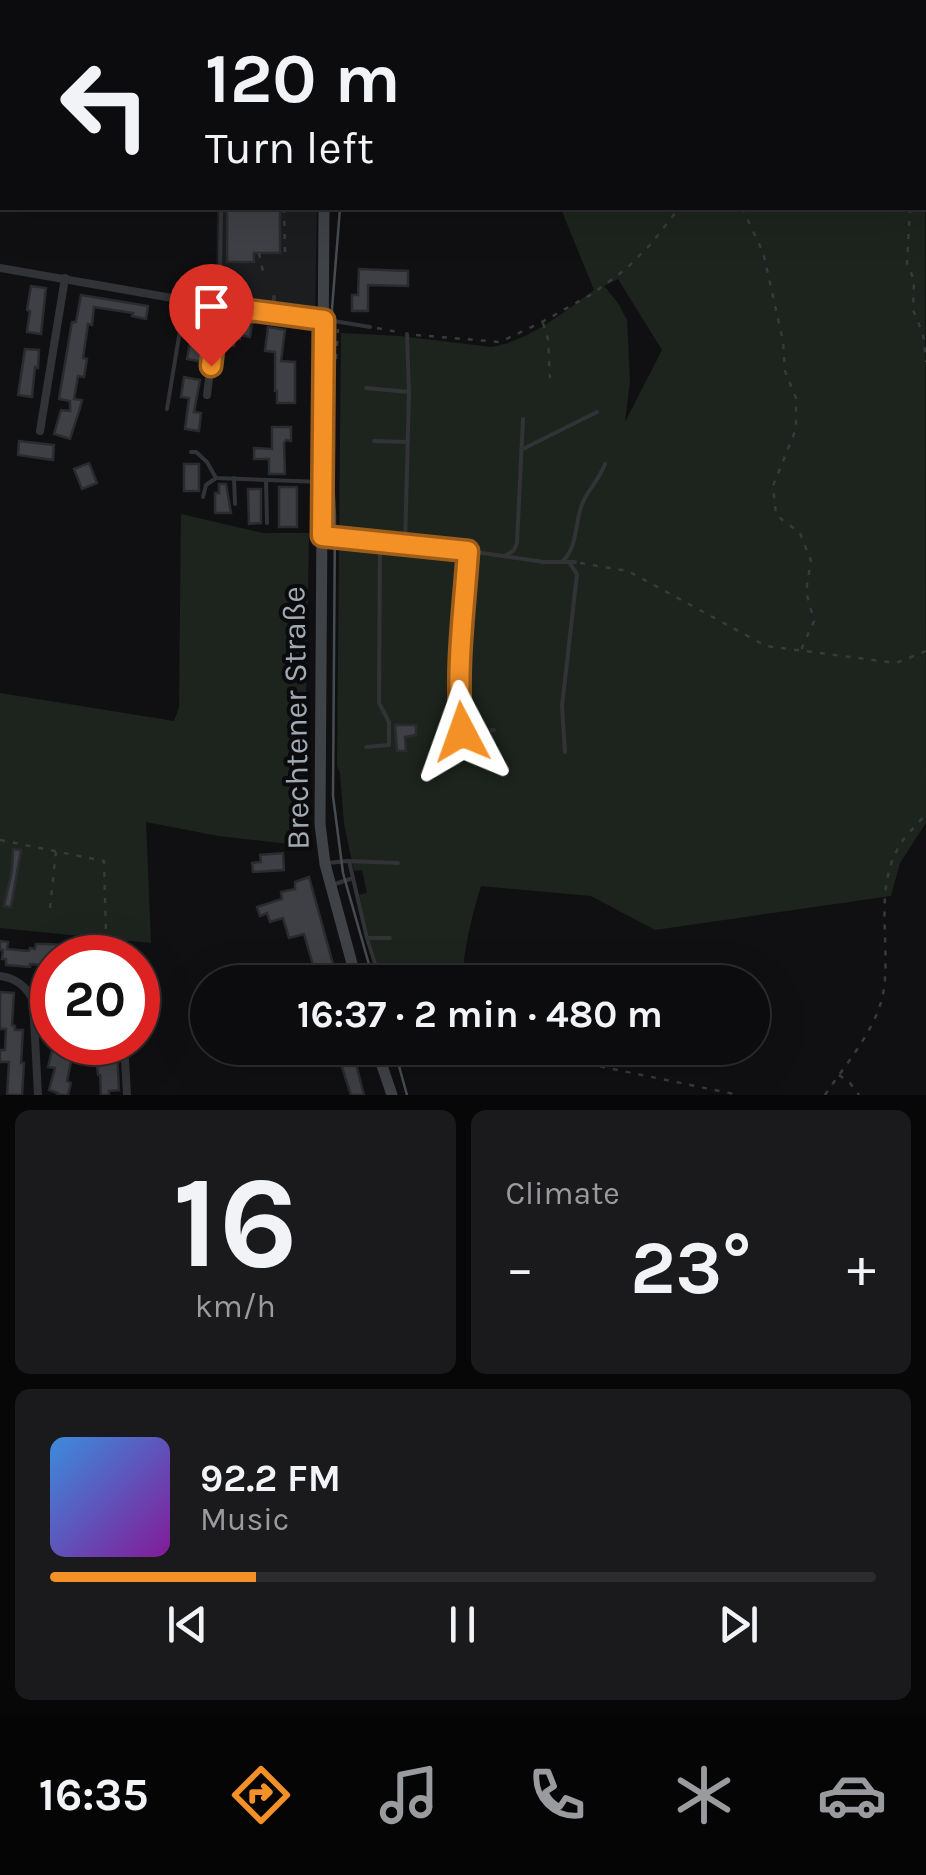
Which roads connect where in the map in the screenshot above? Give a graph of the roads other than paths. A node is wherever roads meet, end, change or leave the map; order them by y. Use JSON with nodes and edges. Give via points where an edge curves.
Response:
{"nodes":[{"id":1,"x":222,"y":210,"type":"edge"},
{"id":2,"x":324,"y":210,"type":"edge"},
{"id":3,"x":0,"y":268,"type":"edge"},
{"id":4,"x":220,"y":272,"type":"dead end"},
{"id":5,"x":65,"y":278,"type":"junction"},
{"id":6,"x":274,"y":297,"type":"dead end"},
{"id":7,"x":185,"y":300,"type":"junction"},
{"id":8,"x":218,"y":306,"type":"junction"},
{"id":9,"x":272,"y":313,"type":"junction"},
{"id":10,"x":324,"y":320,"type":"junction"},
{"id":11,"x":370,"y":326,"type":"road end"},
{"id":12,"x":407,"y":334,"type":"road end"},
{"id":13,"x":366,"y":388,"type":"dead end"},
{"id":14,"x":409,"y":392,"type":"junction"},
{"id":15,"x":207,"y":395,"type":"dead end"},
{"id":16,"x":167,"y":409,"type":"dead end"},
{"id":17,"x":597,"y":412,"type":"dead end"},
{"id":18,"x":524,"y":418,"type":"dead end"},
{"id":19,"x":40,"y":431,"type":"dead end"},
{"id":20,"x":374,"y":441,"type":"dead end"},
{"id":21,"x":408,"y":442,"type":"junction"},
{"id":22,"x":520,"y":450,"type":"junction"},
{"id":23,"x":191,"y":452,"type":"dead end"},
{"id":24,"x":605,"y":464,"type":"dead end"},
{"id":25,"x":216,"y":478,"type":"junction"},
{"id":26,"x":234,"y":478,"type":"junction"},
{"id":27,"x":266,"y":480,"type":"junction"},
{"id":28,"x":322,"y":482,"type":"junction"},
{"id":29,"x":203,"y":496,"type":"dead end"},
{"id":30,"x":234,"y":504,"type":"dead end"},
{"id":31,"x":267,"y":524,"type":"dead end"},
{"id":32,"x":322,"y":536,"type":"junction"},
{"id":33,"x":380,"y":543,"type":"junction"},
{"id":34,"x":405,"y":546,"type":"junction"},
{"id":35,"x":468,"y":551,"type":"junction"},
{"id":36,"x":505,"y":556,"type":"junction"},
{"id":37,"x":569,"y":562,"type":"junction"},
{"id":38,"x":494,"y":730,"type":"dead end"},
{"id":39,"x":462,"y":732,"type":"junction"},
{"id":40,"x":442,"y":737,"type":"dead end"},
{"id":41,"x":366,"y":746,"type":"dead end"},
{"id":42,"x":564,"y":752,"type":"dead end"},
{"id":43,"x":349,"y":861,"type":"junction"},
{"id":44,"x":398,"y":863,"type":"dead end"},
{"id":45,"x":325,"y":864,"type":"junction"},
{"id":46,"x":353,"y":878,"type":"junction"},
{"id":47,"x":330,"y":885,"type":"junction"},
{"id":48,"x":367,"y":938,"type":"junction"},
{"id":49,"x":390,"y":938,"type":"dead end"},
{"id":50,"x":353,"y":965,"type":"edge"},
{"id":51,"x":376,"y":965,"type":"edge"},
{"id":52,"x":0,"y":976,"type":"edge"},
{"id":53,"x":125,"y":1065,"type":"edge"},
{"id":54,"x":382,"y":1065,"type":"edge"},
{"id":55,"x":38,"y":1095,"type":"edge"},
{"id":56,"x":127,"y":1095,"type":"edge"},
{"id":57,"x":392,"y":1095,"type":"edge"}],
"edges":[{"from":1,"to":4,"type":"lane"},
{"from":2,"to":10,"type":"main road","name":"Brechtener Straße"},
{"from":3,"to":5,"type":"street"},
{"from":5,"to":7,"type":"street"},
{"from":5,"to":19,"type":"street"},
{"from":6,"to":9,"type":"lane"},
{"from":7,"to":8,"type":"street"},
{"from":7,"to":16,"type":"lane"},
{"from":8,"to":9,"type":"street"},
{"from":8,"to":15,"type":"street"},
{"from":9,"to":10,"type":"street"},
{"from":10,"to":11,"type":"lane"},
{"from":10,"to":28,"type":"main road","name":"Brechtener Straße"},
{"from":12,"to":14,"type":"lane"},
{"from":13,"to":14,"type":"lane"},
{"from":14,"to":21,"type":"lane"},
{"from":17,"to":22,"type":"lane"},
{"from":18,"to":22,"type":"lane"},
{"from":20,"to":21,"type":"lane"},
{"from":21,"to":34,"type":"lane"},
{"from":22,"to":36,"type":"lane","via":[[517,543]]},
{"from":23,"to":25,"type":"lane"},
{"from":24,"to":37,"type":"lane","via":[[584,500]]},
{"from":25,"to":26,"type":"lane"},
{"from":25,"to":29,"type":"lane"},
{"from":26,"to":27,"type":"lane"},
{"from":26,"to":30,"type":"lane"},
{"from":27,"to":28,"type":"lane"},
{"from":27,"to":31,"type":"lane"},
{"from":28,"to":32,"type":"main road","name":"Brechtener Straße"},
{"from":32,"to":33,"type":"lane"},
{"from":32,"to":45,"type":"main road","name":"Brechtener Straße"},
{"from":33,"to":34,"type":"lane"},
{"from":33,"to":41,"type":"lane","via":[[379,703],[389,746]]},
{"from":34,"to":35,"type":"lane"},
{"from":35,"to":36,"type":"lane"},
{"from":35,"to":39,"type":"lane","via":[[459,669]]},
{"from":36,"to":37,"type":"lane"},
{"from":37,"to":42,"type":"lane","via":[[577,574],[562,706]]},
{"from":38,"to":39,"type":"lane"},
{"from":39,"to":40,"type":"lane"},
{"from":43,"to":44,"type":"lane"},
{"from":43,"to":45,"type":"lane"},
{"from":43,"to":46,"type":"lane"},
{"from":45,"to":47,"type":"main road","name":"Brechtener Straße"},
{"from":46,"to":47,"type":"lane"},
{"from":46,"to":48,"type":"lane"},
{"from":47,"to":50,"type":"main road","name":"Brechtener Straße"},
{"from":48,"to":49,"type":"lane"},
{"from":48,"to":51,"type":"lane"},
{"from":52,"to":55,"type":"street","via":[[18,981],[33,1000]]},
{"from":53,"to":56,"type":"street"},
{"from":54,"to":57,"type":"main road"}]}
